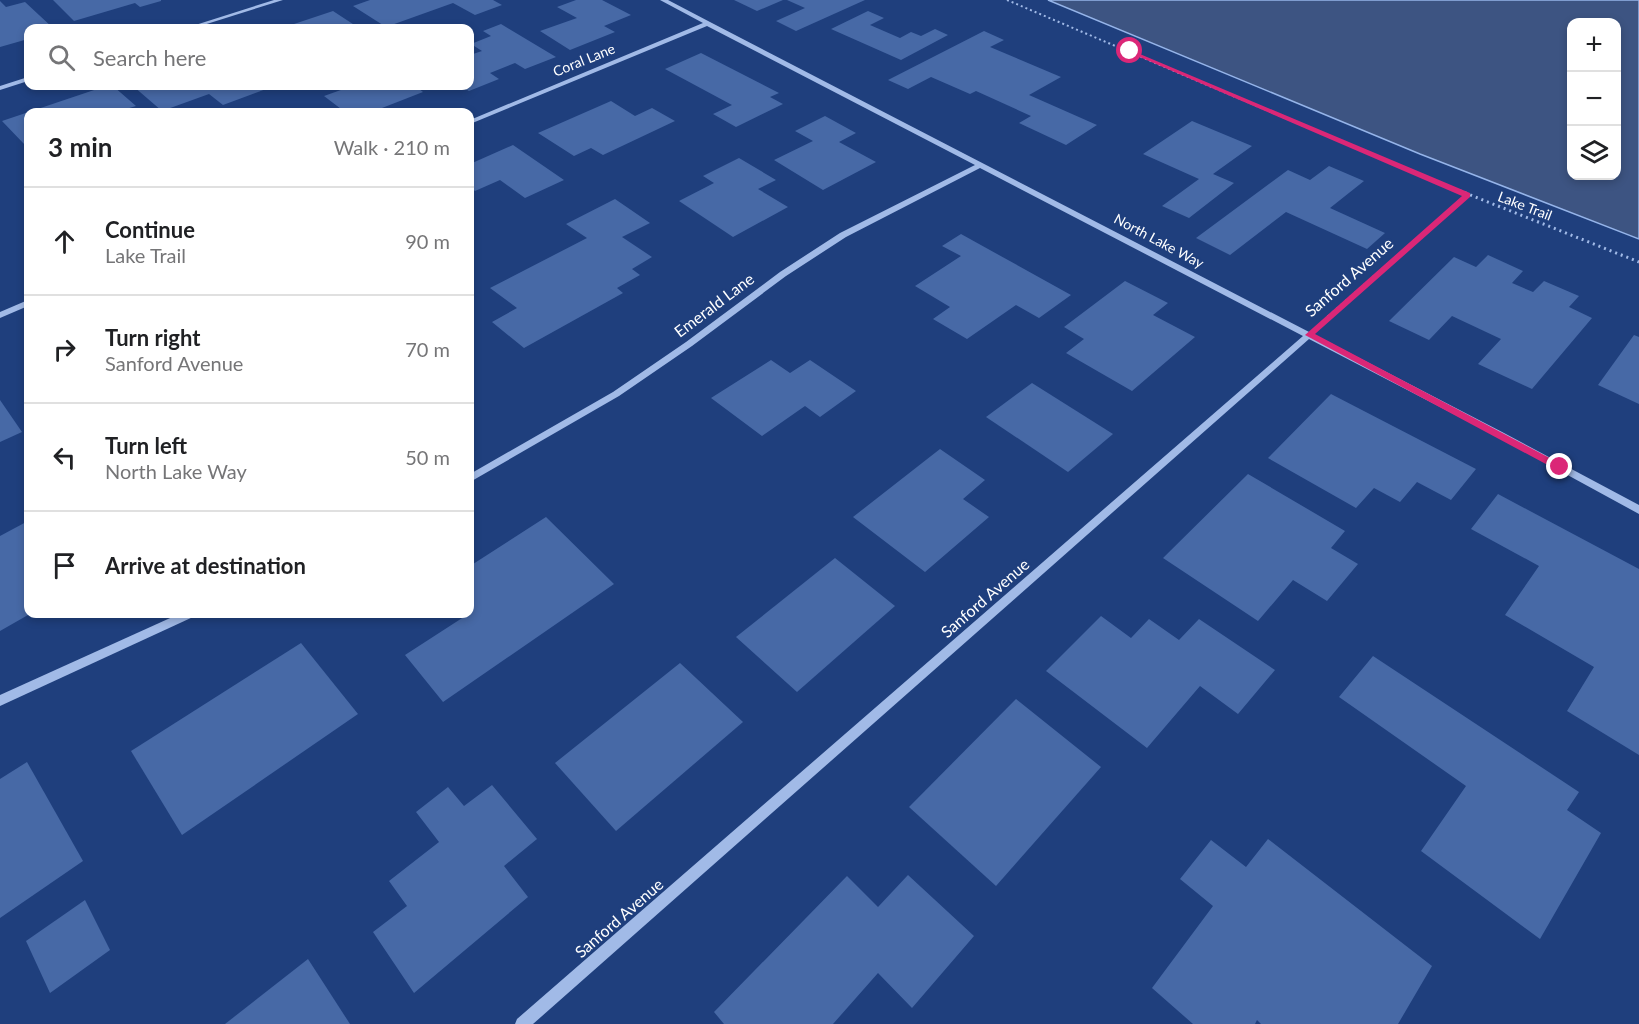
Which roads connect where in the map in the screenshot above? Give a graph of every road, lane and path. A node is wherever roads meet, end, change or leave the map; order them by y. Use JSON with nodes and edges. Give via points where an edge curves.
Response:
{"nodes":[{"id":1,"x":280,"y":0,"type":"edge"},
{"id":2,"x":663,"y":0,"type":"edge"},
{"id":3,"x":1007,"y":0,"type":"edge"},
{"id":4,"x":708,"y":23,"type":"junction"},
{"id":5,"x":202,"y":24,"type":"edge"},
{"id":6,"x":24,"y":80,"type":"edge"},
{"id":7,"x":0,"y":88,"type":"edge"},
{"id":8,"x":474,"y":120,"type":"edge"},
{"id":9,"x":981,"y":164,"type":"junction"},
{"id":10,"x":1467,"y":195,"type":"junction"},
{"id":11,"x":1639,"y":262,"type":"edge"},
{"id":12,"x":24,"y":305,"type":"edge"},
{"id":13,"x":0,"y":315,"type":"edge"},
{"id":14,"x":1309,"y":335,"type":"junction"},
{"id":15,"x":474,"y":476,"type":"edge"},
{"id":16,"x":1639,"y":510,"type":"edge"},
{"id":17,"x":180,"y":618,"type":"edge"},
{"id":18,"x":0,"y":701,"type":"edge"},
{"id":19,"x":522,"y":1024,"type":"edge"}],
"edges":[{"from":1,"to":5,"type":"street"},
{"from":2,"to":4,"type":"street","name":"North Lake Way"},
{"from":3,"to":10,"type":"path","name":"Lake Trail"},
{"from":4,"to":8,"type":"street","name":"Coral Lane"},
{"from":4,"to":9,"type":"street","name":"North Lake Way"},
{"from":6,"to":7,"type":"street"},
{"from":9,"to":14,"type":"street","name":"North Lake Way"},
{"from":9,"to":15,"type":"street","name":"Emerald Lane","via":[[815,252],[616,394]]},
{"from":10,"to":11,"type":"path","name":"Lake Trail"},
{"from":10,"to":14,"type":"path","name":"Sanford Avenue"},
{"from":12,"to":13,"type":"street"},
{"from":14,"to":16,"type":"street","name":"North Lake Way"},
{"from":14,"to":19,"type":"street","name":"Sanford Avenue"},
{"from":17,"to":18,"type":"street"}]}
